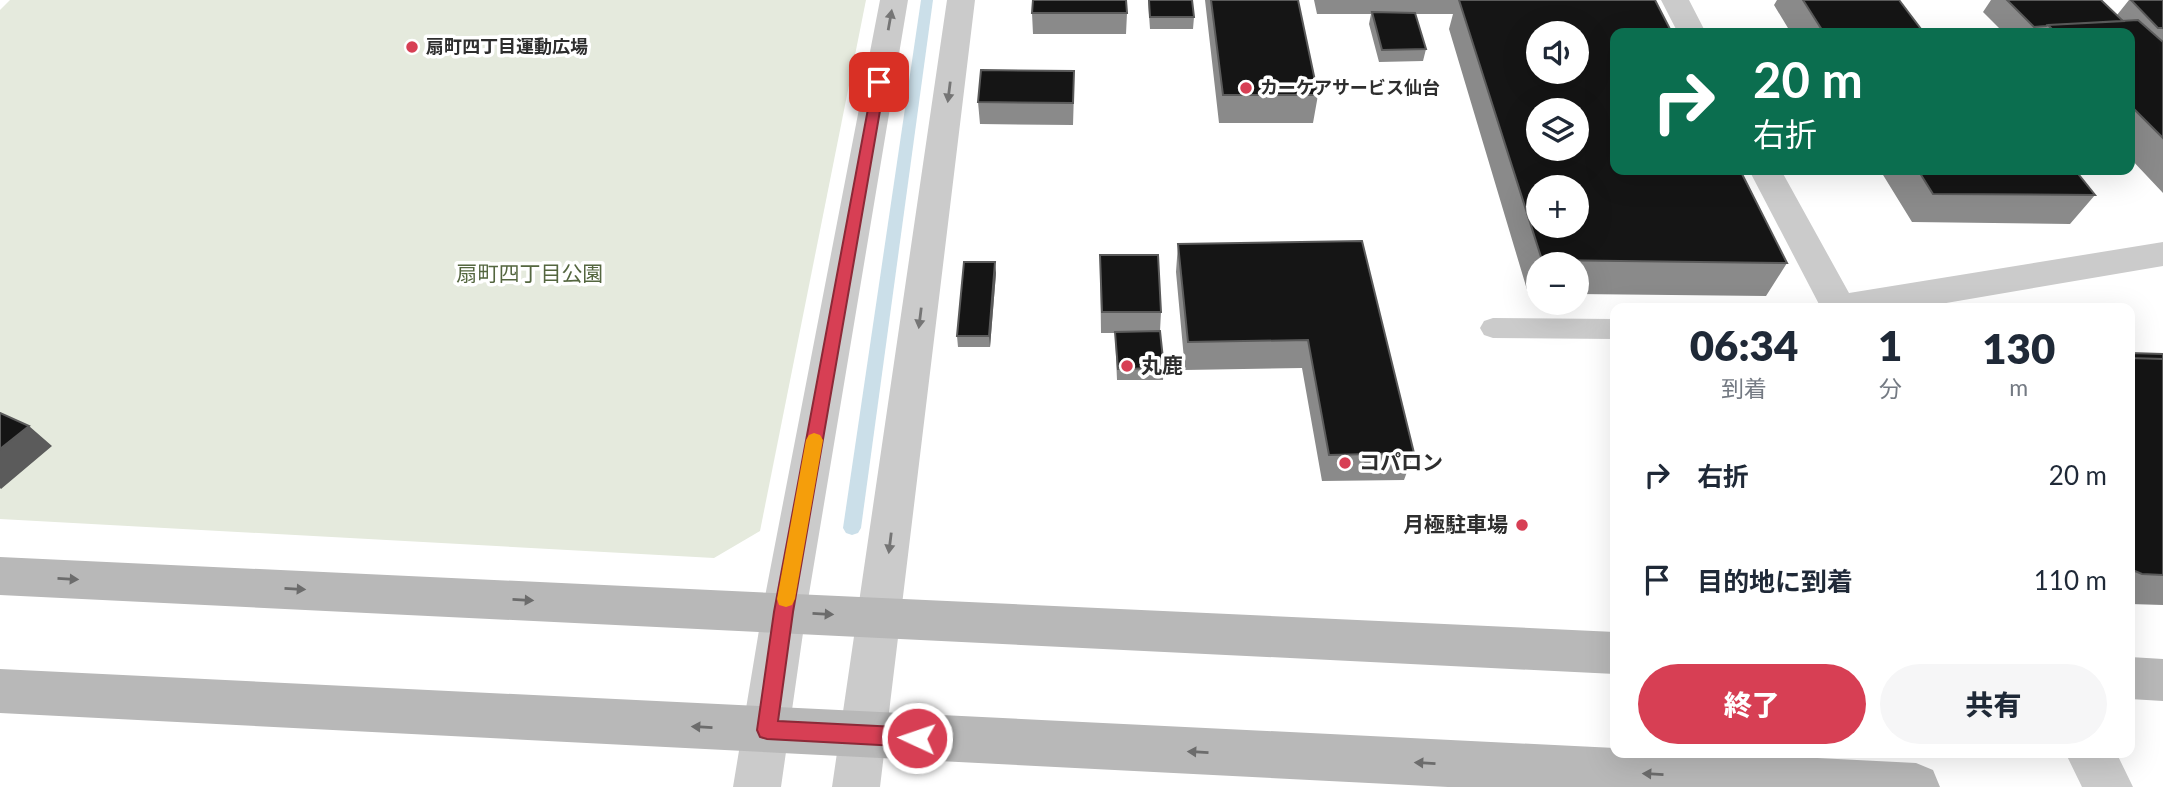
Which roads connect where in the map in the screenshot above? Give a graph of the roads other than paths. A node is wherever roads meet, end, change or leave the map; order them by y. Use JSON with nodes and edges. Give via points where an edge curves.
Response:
{"nodes":[{"id":1,"x":894,"y":0,"type":"edge"},
{"id":2,"x":961,"y":0,"type":"edge"},
{"id":3,"x":1675,"y":0,"type":"edge"},
{"id":4,"x":1689,"y":28,"type":"edge"},
{"id":5,"x":1768,"y":175,"type":"edge"},
{"id":6,"x":2163,"y":254,"type":"edge"},
{"id":7,"x":1836,"y":303,"type":"edge"},
{"id":8,"x":1869,"y":303,"type":"edge"},
{"id":9,"x":1493,"y":328,"type":"dead end"},
{"id":10,"x":1610,"y":329,"type":"edge"},
{"id":11,"x":0,"y":576,"type":"edge"},
{"id":12,"x":783,"y":612,"type":"junction"},
{"id":13,"x":880,"y":617,"type":"junction"},
{"id":14,"x":1610,"y":653,"type":"edge"},
{"id":15,"x":2135,"y":678,"type":"edge"},
{"id":16,"x":2163,"y":680,"type":"edge"},
{"id":17,"x":0,"y":691,"type":"edge"},
{"id":18,"x":767,"y":730,"type":"junction"},
{"id":19,"x":862,"y":735,"type":"junction"},
{"id":20,"x":2092,"y":758,"type":"edge"},
{"id":21,"x":757,"y":787,"type":"edge"},
{"id":22,"x":856,"y":787,"type":"edge"},
{"id":23,"x":1916,"y":787,"type":"edge"},
{"id":24,"x":2109,"y":787,"type":"edge"}],
"edges":[{"from":12,"to":1,"type":"street","one_way":true},
{"from":2,"to":13,"type":"street","one_way":true},
{"from":3,"to":4,"type":"street"},
{"from":5,"to":7,"type":"street"},
{"from":6,"to":8,"type":"street"},
{"from":9,"to":10,"type":"lane"},
{"from":11,"to":12,"type":"street","one_way":true},
{"from":12,"to":13,"type":"street","one_way":true},
{"from":12,"to":18,"type":"street"},
{"from":13,"to":14,"type":"street"},
{"from":13,"to":19,"type":"street"},
{"from":15,"to":16,"type":"street"},
{"from":18,"to":17,"type":"street","one_way":true},
{"from":18,"to":19,"type":"street"},
{"from":18,"to":21,"type":"street"},
{"from":19,"to":22,"type":"street"},
{"from":23,"to":19,"type":"street","one_way":true},
{"from":20,"to":24,"type":"street"}]}
